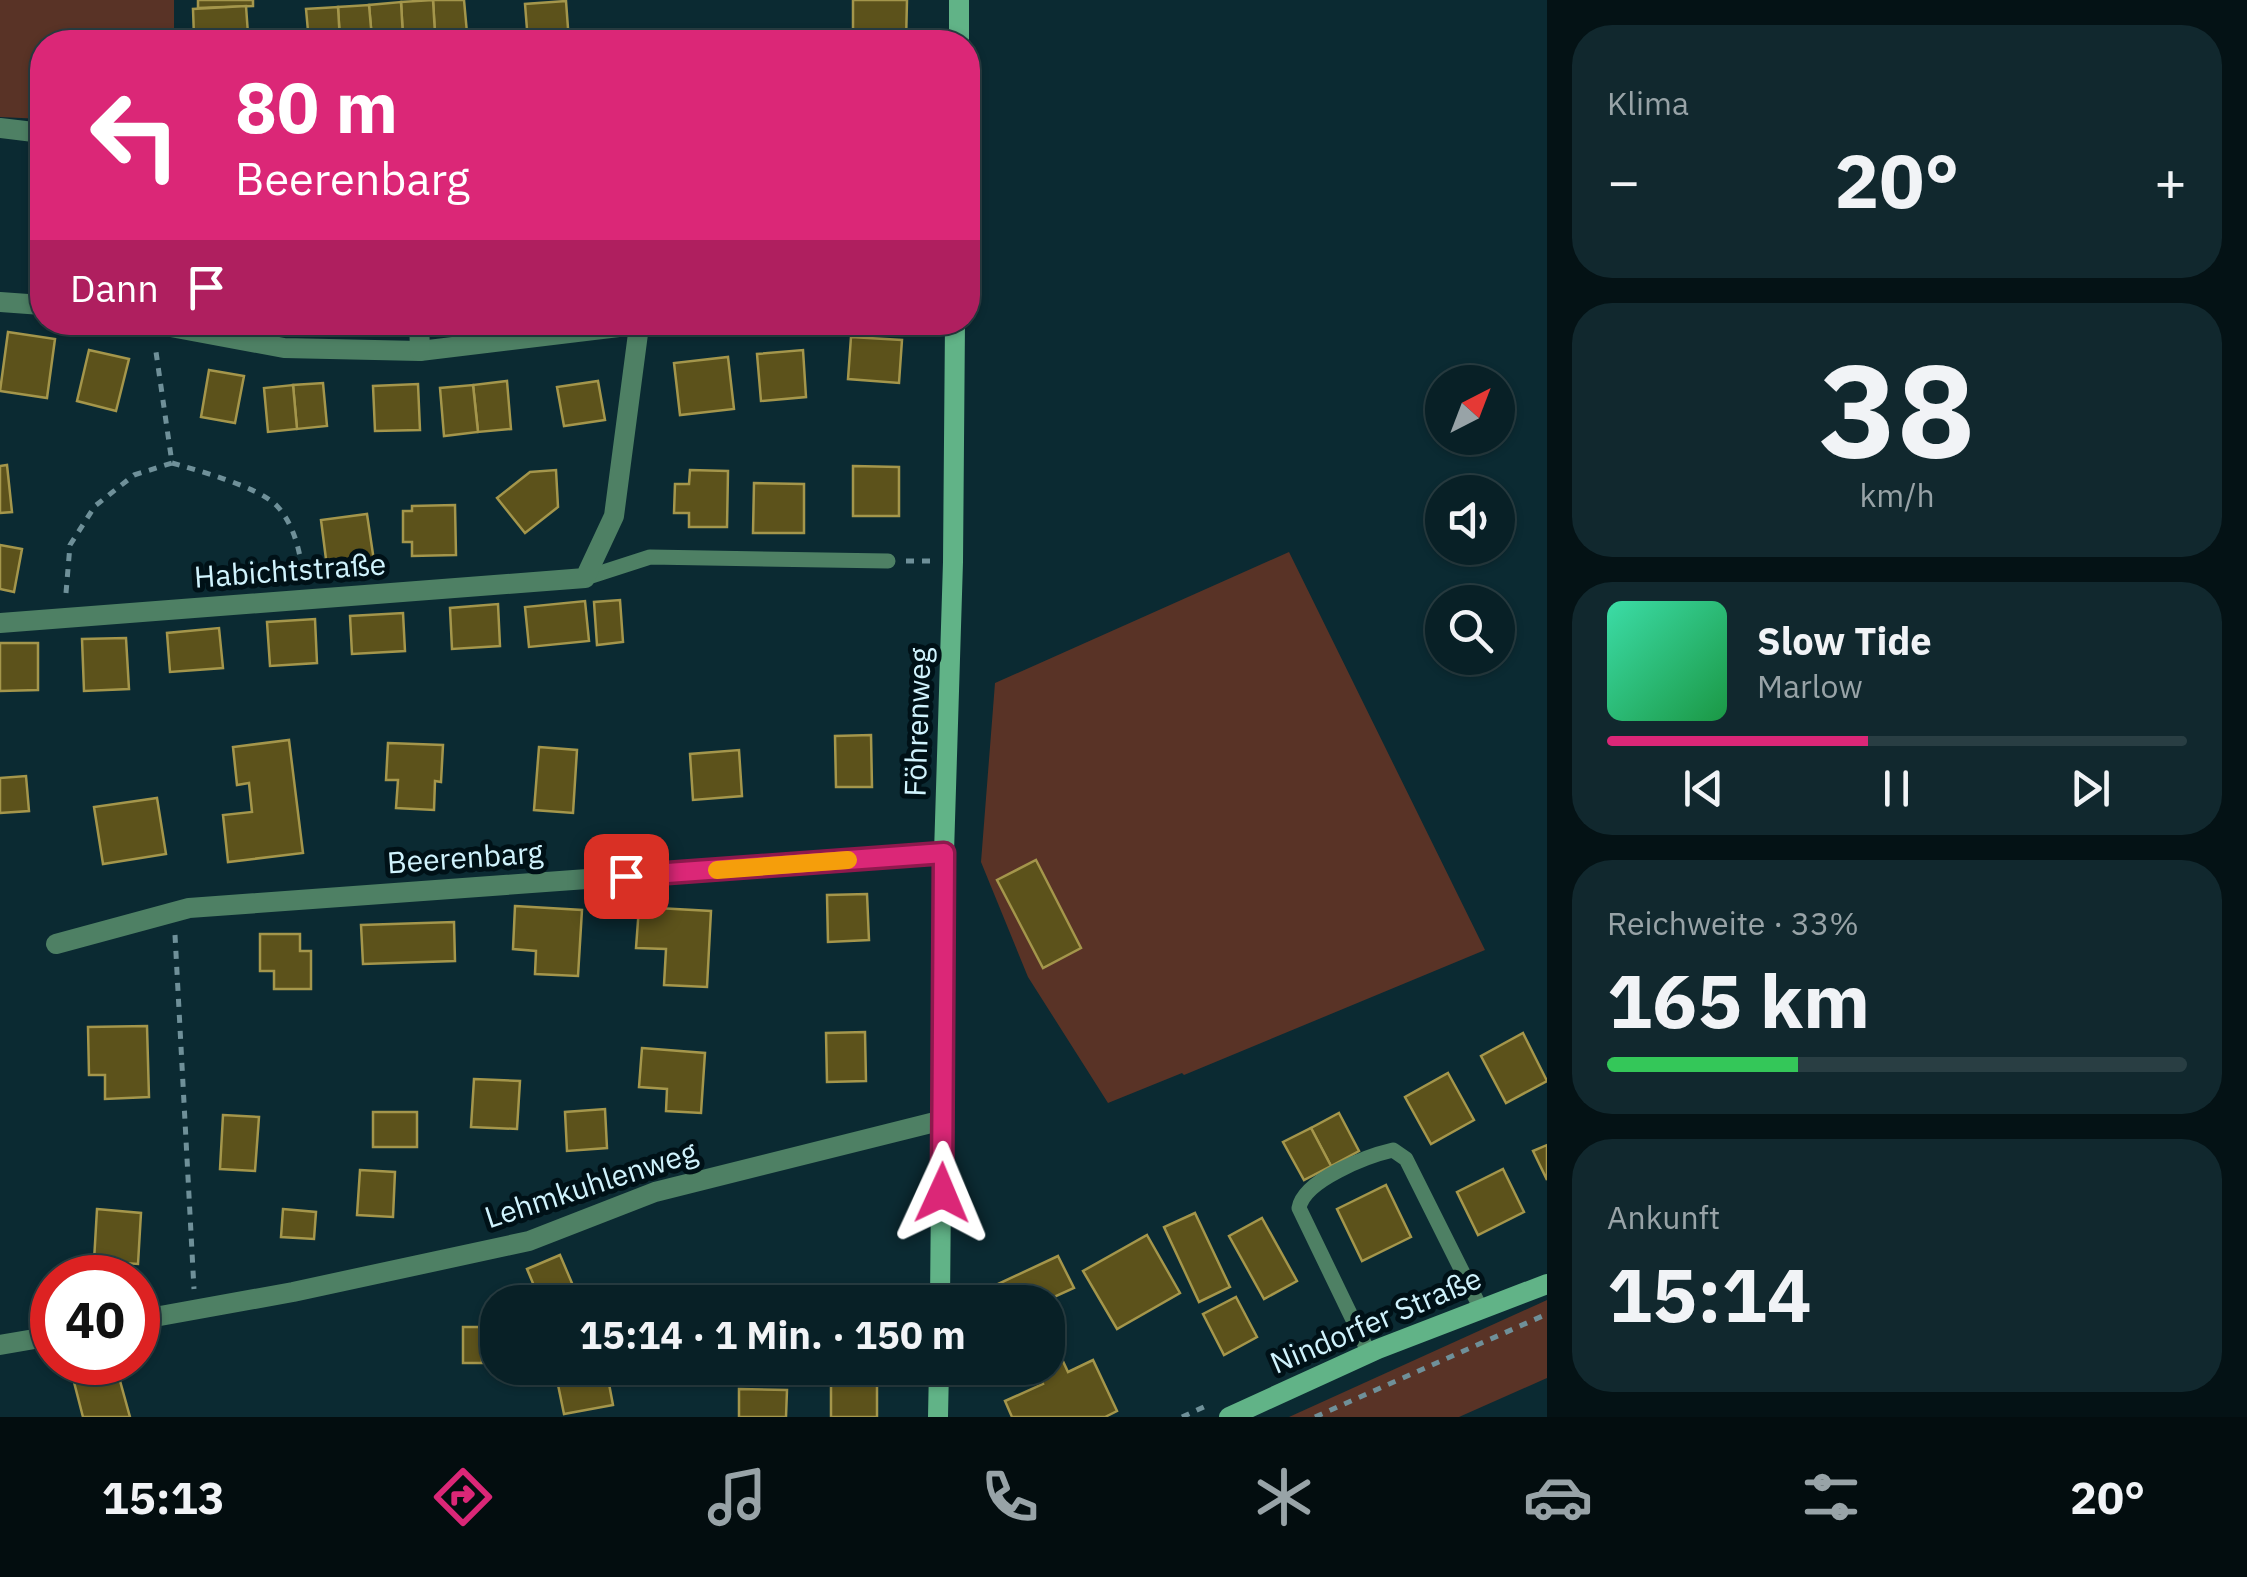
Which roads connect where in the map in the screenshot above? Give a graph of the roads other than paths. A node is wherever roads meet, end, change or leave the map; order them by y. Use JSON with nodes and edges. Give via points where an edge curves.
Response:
{"nodes":[{"id":1,"x":959,"y":0,"type":"edge"},
{"id":2,"x":958,"y":30,"type":"edge"},
{"id":3,"x":0,"y":128,"type":"edge"},
{"id":4,"x":30,"y":132,"type":"edge"},
{"id":5,"x":0,"y":302,"type":"edge"},
{"id":6,"x":30,"y":304,"type":"edge"},
{"id":7,"x":213,"y":335,"type":"edge"},
{"id":8,"x":419,"y":335,"type":"edge"},
{"id":9,"x":552,"y":335,"type":"edge"},
{"id":10,"x":647,"y":335,"type":"edge"},
{"id":11,"x":955,"y":335,"type":"edge"},
{"id":12,"x":420,"y":350,"type":"junction"},
{"id":13,"x":888,"y":561,"type":"road end"},
{"id":14,"x":585,"y":578,"type":"junction"},
{"id":15,"x":0,"y":623,"type":"edge"},
{"id":16,"x":944,"y":853,"type":"junction"},
{"id":17,"x":56,"y":944,"type":"dead end"},
{"id":18,"x":944,"y":1120,"type":"junction"},
{"id":19,"x":1547,"y":1284,"type":"edge"},
{"id":20,"x":940,"y":1285,"type":"edge"},
{"id":21,"x":1481,"y":1309,"type":"junction"},
{"id":22,"x":160,"y":1316,"type":"edge"},
{"id":23,"x":30,"y":1340,"type":"edge"},
{"id":24,"x":0,"y":1346,"type":"edge"},
{"id":25,"x":1370,"y":1352,"type":"junction"},
{"id":26,"x":939,"y":1385,"type":"edge"},
{"id":27,"x":938,"y":1417,"type":"edge"},
{"id":28,"x":1229,"y":1417,"type":"edge"}],
"edges":[{"from":1,"to":2,"type":"street"},
{"from":3,"to":4,"type":"street"},
{"from":5,"to":6,"type":"street"},
{"from":7,"to":12,"type":"street","via":[[284,348]]},
{"from":8,"to":12,"type":"street"},
{"from":9,"to":12,"type":"street"},
{"from":10,"to":14,"type":"street","via":[[614,516]]},
{"from":11,"to":16,"type":"street","name":"Föhrenweg"},
{"from":13,"to":14,"type":"lane","name":"Habichtstraße","via":[[650,558]]},
{"from":14,"to":15,"type":"street","name":"Habichtstraße"},
{"from":16,"to":17,"type":"street","name":"Beerenbarg","via":[[189,908]]},
{"from":16,"to":18,"type":"street","name":"Föhrenweg"},
{"from":18,"to":20,"type":"street","name":"Föhrenweg"},
{"from":18,"to":22,"type":"street","name":"Lehmkuhlenweg","via":[[655,1192],[529,1242]]},
{"from":19,"to":21,"type":"street","name":"Nindorfer Straße"},
{"from":21,"to":25,"type":"street","name":"Nindorfer Straße"},
{"from":21,"to":25,"type":"lane","via":[[1406,1159],[1394,1150],[1375,1154],[1313,1185],[1299,1208]]},
{"from":23,"to":24,"type":"street"},
{"from":25,"to":28,"type":"street","name":"Nindorfer Straße"},
{"from":26,"to":27,"type":"street"}]}
